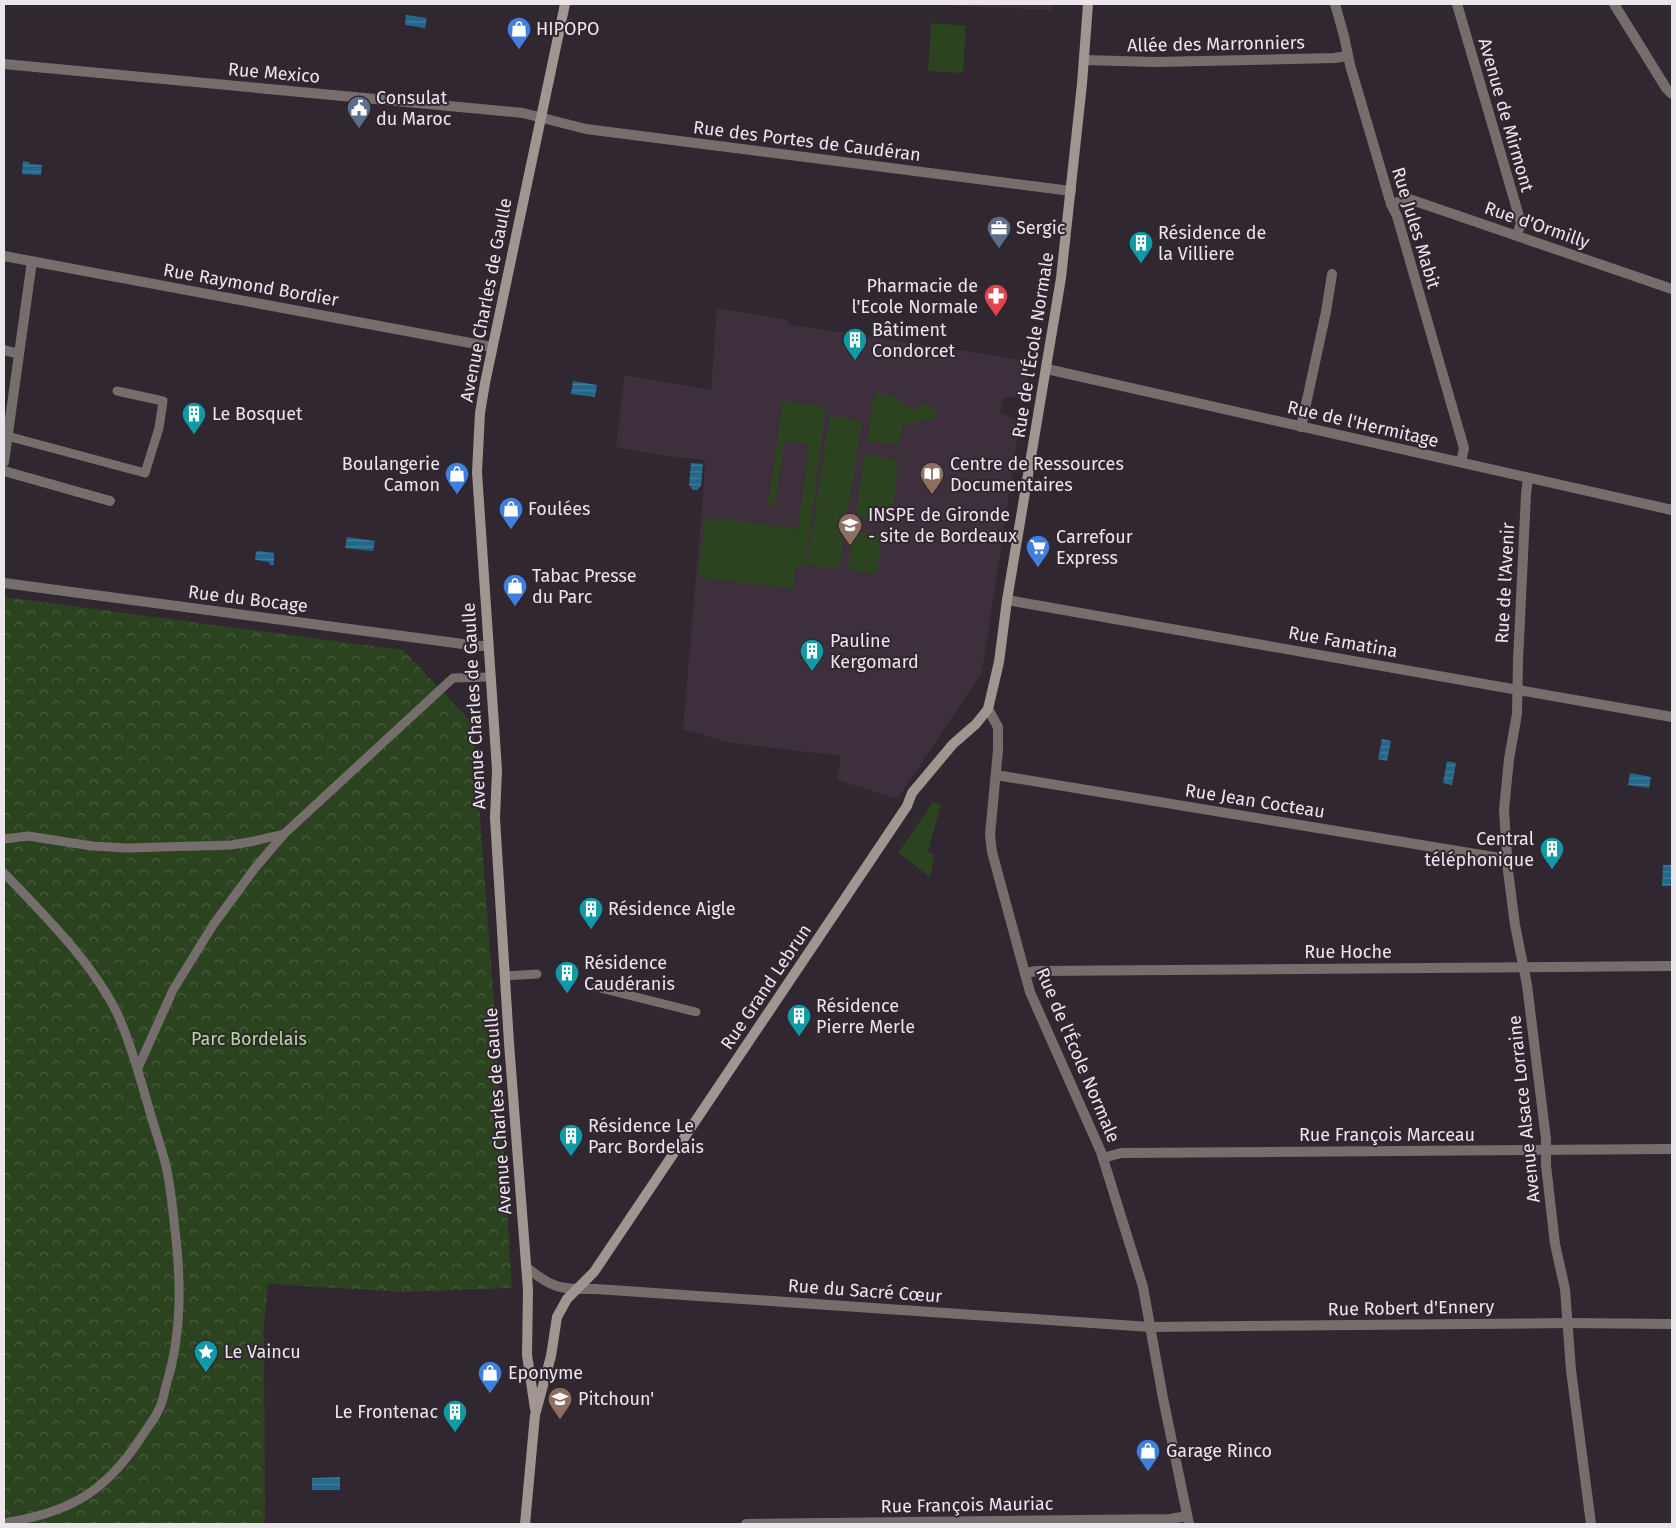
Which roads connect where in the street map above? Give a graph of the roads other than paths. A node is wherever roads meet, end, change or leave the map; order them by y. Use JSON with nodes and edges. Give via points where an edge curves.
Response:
{"nodes":[{"id":1,"x":565,"y":4,"type":"edge"},
{"id":2,"x":1088,"y":4,"type":"edge"},
{"id":3,"x":1335,"y":4,"type":"edge"},
{"id":4,"x":1457,"y":4,"type":"edge"},
{"id":5,"x":1614,"y":4,"type":"edge"},
{"id":6,"x":1348,"y":56,"type":"junction"},
{"id":7,"x":1084,"y":60,"type":"junction"},
{"id":8,"x":4,"y":64,"type":"edge"},
{"id":9,"x":1672,"y":94,"type":"edge"},
{"id":10,"x":540,"y":118,"type":"junction"},
{"id":11,"x":1070,"y":191,"type":"junction"},
{"id":12,"x":1391,"y":204,"type":"junction"},
{"id":13,"x":1517,"y":235,"type":"junction"},
{"id":14,"x":4,"y":256,"type":"edge"},
{"id":15,"x":32,"y":261,"type":"junction"},
{"id":16,"x":1332,"y":274,"type":"dead end"},
{"id":17,"x":1672,"y":289,"type":"edge"},
{"id":18,"x":492,"y":346,"type":"junction"},
{"id":19,"x":4,"y":350,"type":"edge"},
{"id":20,"x":19,"y":354,"type":"junction"},
{"id":21,"x":1047,"y":368,"type":"junction"},
{"id":22,"x":117,"y":391,"type":"dead end"},
{"id":23,"x":1302,"y":427,"type":"junction"},
{"id":24,"x":7,"y":436,"type":"junction"},
{"id":25,"x":4,"y":462,"type":"edge"},
{"id":26,"x":1461,"y":462,"type":"junction"},
{"id":27,"x":4,"y":471,"type":"edge"},
{"id":28,"x":1528,"y":478,"type":"junction"},
{"id":29,"x":110,"y":501,"type":"dead end"},
{"id":30,"x":1672,"y":510,"type":"edge"},
{"id":31,"x":4,"y":584,"type":"edge"},
{"id":32,"x":1007,"y":600,"type":"junction"},
{"id":33,"x":488,"y":646,"type":"junction"},
{"id":34,"x":490,"y":677,"type":"junction"},
{"id":35,"x":1518,"y":690,"type":"junction"},
{"id":36,"x":988,"y":709,"type":"junction"},
{"id":37,"x":1672,"y":717,"type":"edge"},
{"id":38,"x":996,"y":775,"type":"junction"},
{"id":39,"x":284,"y":834,"type":"junction"},
{"id":40,"x":4,"y":839,"type":"edge"},
{"id":41,"x":1508,"y":858,"type":"junction"},
{"id":42,"x":4,"y":873,"type":"edge"},
{"id":43,"x":1672,"y":966,"type":"edge"},
{"id":44,"x":1523,"y":967,"type":"junction"},
{"id":45,"x":537,"y":974,"type":"dead end"},
{"id":46,"x":1025,"y":974,"type":"junction"},
{"id":47,"x":505,"y":976,"type":"junction"},
{"id":48,"x":596,"y":987,"type":"dead end"},
{"id":49,"x":696,"y":1012,"type":"dead end"},
{"id":50,"x":138,"y":1068,"type":"junction"},
{"id":51,"x":1672,"y":1149,"type":"edge"},
{"id":52,"x":1546,"y":1150,"type":"junction"},
{"id":53,"x":1103,"y":1158,"type":"junction"},
{"id":54,"x":526,"y":1267,"type":"junction"},
{"id":55,"x":577,"y":1289,"type":"junction"},
{"id":56,"x":1568,"y":1323,"type":"junction"},
{"id":57,"x":1672,"y":1324,"type":"edge"},
{"id":58,"x":1150,"y":1327,"type":"junction"},
{"id":59,"x":535,"y":1415,"type":"junction"},
{"id":60,"x":1188,"y":1520,"type":"edge"},
{"id":61,"x":4,"y":1523,"type":"edge"},
{"id":62,"x":525,"y":1524,"type":"edge"},
{"id":63,"x":746,"y":1524,"type":"edge"},
{"id":64,"x":1591,"y":1524,"type":"edge"}],
"edges":[{"from":1,"to":10,"type":"main road","name":"Avenue Charles de Gaulle"},
{"from":2,"to":7,"type":"main road","name":"Rue de l'École Normale"},
{"from":3,"to":6,"type":"street","name":"Rue Jules Mabit"},
{"from":4,"to":13,"type":"street","name":"Avenue de Mirmont","via":[[1521,222]]},
{"from":5,"to":9,"type":"street"},
{"from":6,"to":7,"type":"street","name":"Allée des Marronniers","via":[[1164,62]]},
{"from":6,"to":12,"type":"street","name":"Rue Jules Mabit"},
{"from":7,"to":11,"type":"main road","name":"Rue de l'École Normale"},
{"from":8,"to":10,"type":"street","name":"Rue Mexico","via":[[523,113]]},
{"from":10,"to":11,"type":"street","name":"Rue des Portes de Caudéran","via":[[586,129]]},
{"from":10,"to":18,"type":"main road","name":"Avenue Charles de Gaulle"},
{"from":11,"to":21,"type":"main road","name":"Rue de l'École Normale"},
{"from":12,"to":13,"type":"street","name":"Rue d'Ormilly","via":[[1409,199]]},
{"from":12,"to":26,"type":"street","name":"Rue Jules Mabit","via":[[1464,448]]},
{"from":13,"to":17,"type":"street","name":"Rue d'Ormilly"},
{"from":14,"to":15,"type":"street","name":"Rue Raymond Bordier"},
{"from":15,"to":18,"type":"street","name":"Rue Raymond Bordier"},
{"from":15,"to":20,"type":"street"},
{"from":16,"to":23,"type":"street"},
{"from":18,"to":33,"type":"main road","name":"Avenue Charles de Gaulle","via":[[480,413],[477,462]]},
{"from":19,"to":20,"type":"street"},
{"from":20,"to":24,"type":"street"},
{"from":21,"to":23,"type":"street","name":"Rue de l'Hermitage"},
{"from":21,"to":32,"type":"main road","name":"Rue de l'École Normale"},
{"from":22,"to":24,"type":"lane","via":[[163,402],[159,428],[145,473]]},
{"from":23,"to":26,"type":"street","name":"Rue de l'Hermitage"},
{"from":24,"to":25,"type":"street"},
{"from":26,"to":28,"type":"street","name":"Rue de l'Hermitage"},
{"from":27,"to":29,"type":"street"},
{"from":28,"to":30,"type":"street","name":"Rue de l'Hermitage"},
{"from":28,"to":35,"type":"street","name":"Rue de l'Avenir"},
{"from":31,"to":33,"type":"street","name":"Rue du Bocage"},
{"from":32,"to":35,"type":"street","name":"Rue Famatina"},
{"from":32,"to":36,"type":"main road","name":"Rue de l'École Normale"},
{"from":33,"to":34,"type":"main road","name":"Avenue Charles de Gaulle"},
{"from":34,"to":39,"type":"lane","via":[[453,678]]},
{"from":34,"to":47,"type":"main road","name":"Avenue Charles de Gaulle"},
{"from":35,"to":37,"type":"street","name":"Rue Famatina"},
{"from":35,"to":41,"type":"street","name":"Avenue Alsace Lorraine","via":[[1504,794]]},
{"from":36,"to":38,"type":"street","name":"Rue de l'École Normale","via":[[998,726]]},
{"from":36,"to":55,"type":"main road","name":"Rue Grand Lebrun","via":[[912,793],[907,806],[594,1272]]},
{"from":38,"to":41,"type":"street","name":"Rue Jean Cocteau"},
{"from":38,"to":46,"type":"street","name":"Rue de l'École Normale","via":[[990,828],[992,852]]},
{"from":39,"to":40,"type":"lane","via":[[231,846],[135,848],[92,846],[28,836]]},
{"from":39,"to":50,"type":"lane","via":[[213,925],[173,990]]},
{"from":41,"to":44,"type":"street","name":"Avenue Alsace Lorraine"},
{"from":42,"to":50,"type":"lane","via":[[82,959],[118,1015]]},
{"from":43,"to":44,"type":"street","name":"Rue Hoche"},
{"from":44,"to":46,"type":"street","name":"Rue Hoche","via":[[1037,971]]},
{"from":44,"to":52,"type":"street","name":"Avenue Alsace Lorraine"},
{"from":45,"to":47,"type":"lane"},
{"from":46,"to":53,"type":"street","name":"Rue de l'École Normale"},
{"from":47,"to":54,"type":"main road","name":"Avenue Charles de Gaulle"},
{"from":48,"to":49,"type":"lane"},
{"from":50,"to":61,"type":"lane","via":[[165,1164],[180,1264],[174,1362],[159,1409],[129,1456],[97,1489],[67,1507],[32,1519]]},
{"from":51,"to":52,"type":"street","name":"Rue François Marceau"},
{"from":52,"to":53,"type":"street","name":"Rue François Marceau","via":[[1121,1153]]},
{"from":52,"to":56,"type":"street","name":"Avenue Alsace Lorraine","via":[[1555,1244],[1566,1289]]},
{"from":53,"to":58,"type":"street","name":"Rue de l'École Normale","via":[[1143,1287]]},
{"from":54,"to":55,"type":"street","name":"Rue du Sacré Cœur","via":[[552,1285]]},
{"from":54,"to":59,"type":"main road","name":"Avenue Charles de Gaulle","via":[[527,1355]]},
{"from":55,"to":58,"type":"street","name":"Rue du Sacré Cœur"},
{"from":55,"to":59,"type":"main road","name":"Avenue Charles de Gaulle","via":[[557,1317],[551,1356]]},
{"from":56,"to":57,"type":"street","name":"Rue Robert d'Ennery"},
{"from":56,"to":58,"type":"street","name":"Rue Robert d'Ennery"},
{"from":56,"to":64,"type":"street","name":"Avenue Alsace Lorraine"},
{"from":58,"to":60,"type":"street","name":"Rue de l'École Normale"},
{"from":59,"to":62,"type":"main road","name":"Avenue Charles de Gaulle"},
{"from":60,"to":63,"type":"street","name":"Rue François Mauriac"}]}
